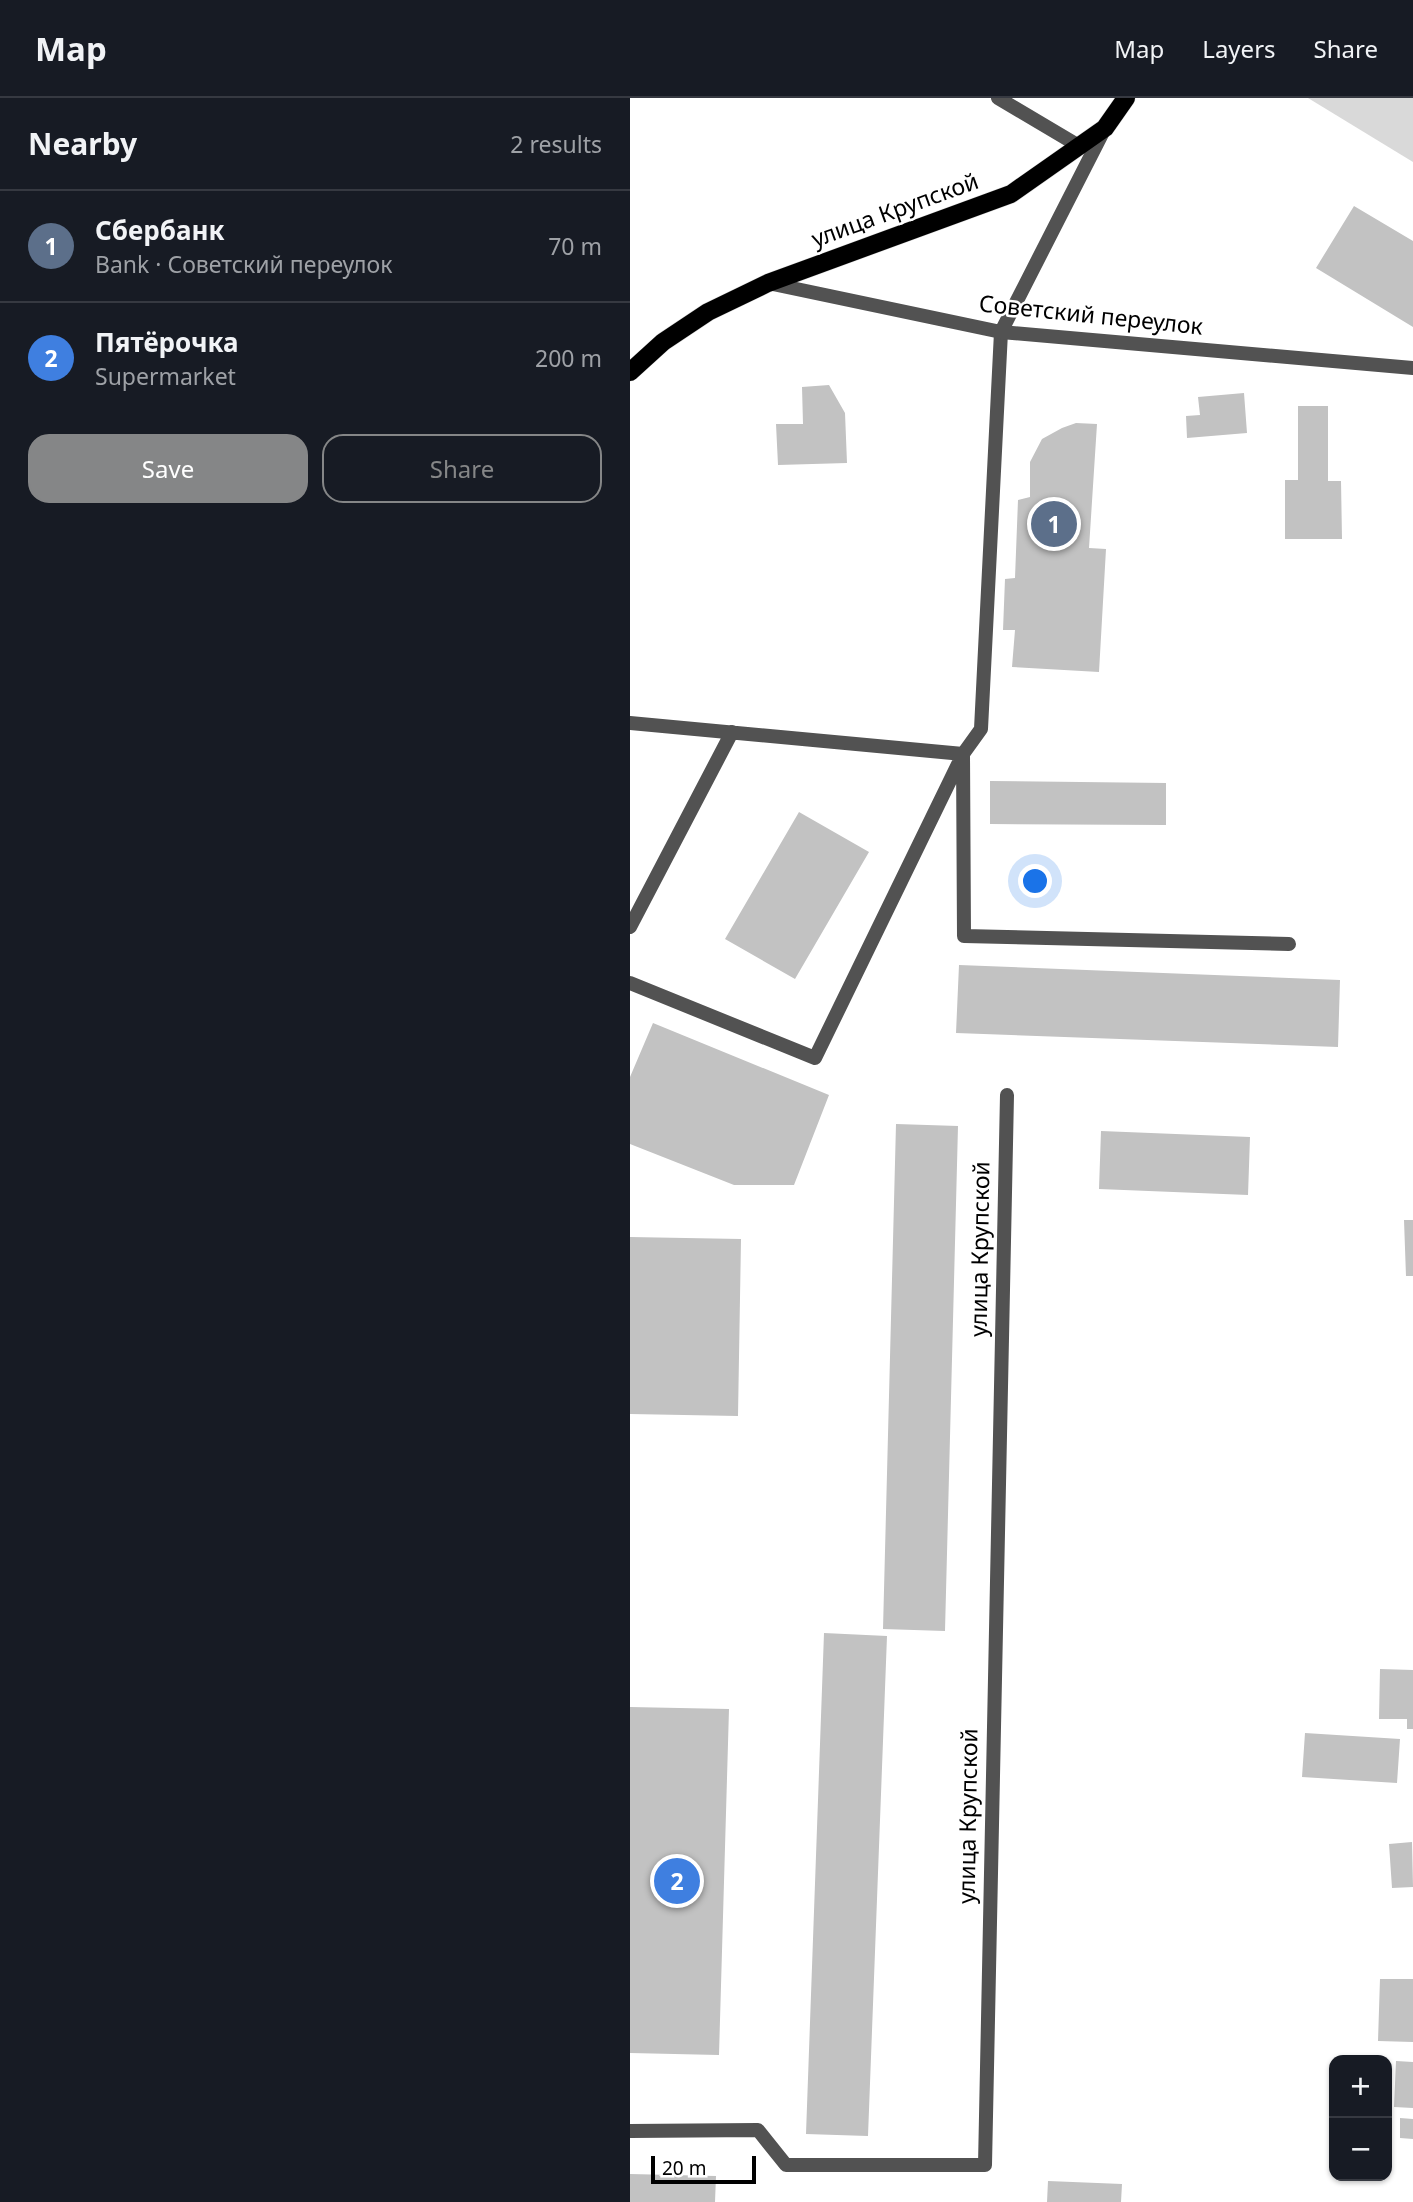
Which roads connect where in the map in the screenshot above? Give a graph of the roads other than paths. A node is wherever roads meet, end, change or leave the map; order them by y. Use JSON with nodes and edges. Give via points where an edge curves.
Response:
{"nodes":[{"id":1,"x":998,"y":98,"type":"edge"},
{"id":2,"x":1126,"y":98,"type":"edge"},
{"id":3,"x":1105,"y":128,"type":"junction"},
{"id":4,"x":1079,"y":146,"type":"junction"},
{"id":5,"x":768,"y":283,"type":"junction"},
{"id":6,"x":1001,"y":332,"type":"junction"},
{"id":7,"x":1413,"y":368,"type":"edge"},
{"id":8,"x":630,"y":372,"type":"edge"},
{"id":9,"x":630,"y":723,"type":"edge"},
{"id":10,"x":732,"y":732,"type":"junction"},
{"id":11,"x":963,"y":754,"type":"junction"},
{"id":12,"x":630,"y":927,"type":"edge"},
{"id":13,"x":1289,"y":944,"type":"dead end"},
{"id":14,"x":630,"y":983,"type":"edge"},
{"id":15,"x":1007,"y":1095,"type":"dead end"},
{"id":16,"x":630,"y":2131,"type":"edge"}],
"edges":[{"from":1,"to":4,"type":"street"},
{"from":2,"to":3,"type":"main road","name":"улица Крупской"},
{"from":3,"to":4,"type":"main road","name":"улица Крупской"},
{"from":3,"to":6,"type":"street"},
{"from":4,"to":5,"type":"main road","name":"улица Крупской","via":[[1011,194]]},
{"from":5,"to":6,"type":"street","name":"Советский переулок"},
{"from":5,"to":8,"type":"main road","name":"улица Крупской","via":[[708,312],[663,342]]},
{"from":6,"to":7,"type":"street","name":"Советский переулок"},
{"from":6,"to":11,"type":"street","via":[[981,729]]},
{"from":9,"to":10,"type":"street"},
{"from":10,"to":11,"type":"street"},
{"from":10,"to":12,"type":"street"},
{"from":11,"to":13,"type":"street","via":[[964,936]]},
{"from":11,"to":14,"type":"street","via":[[815,1058]]},
{"from":15,"to":16,"type":"street","name":"улица Крупской","via":[[985,2165],[786,2165],[758,2130]]}]}
